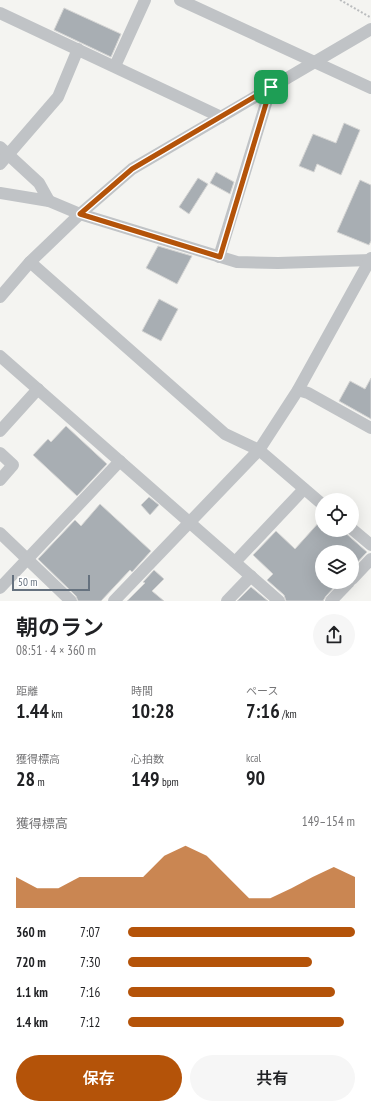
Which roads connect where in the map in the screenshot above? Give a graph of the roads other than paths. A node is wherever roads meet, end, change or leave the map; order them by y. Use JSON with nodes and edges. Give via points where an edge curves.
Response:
{"nodes":[{"id":1,"x":145,"y":0,"type":"edge"},
{"id":2,"x":180,"y":0,"type":"edge"},
{"id":3,"x":0,"y":13,"type":"edge"},
{"id":4,"x":371,"y":29,"type":"edge"},
{"id":5,"x":78,"y":49,"type":"junction"},
{"id":6,"x":316,"y":62,"type":"junction"},
{"id":7,"x":115,"y":66,"type":"junction"},
{"id":8,"x":271,"y":87,"type":"junction"},
{"id":9,"x":371,"y":88,"type":"edge"},
{"id":10,"x":221,"y":117,"type":"junction"},
{"id":11,"x":4,"y":150,"type":"edge"},
{"id":12,"x":0,"y":164,"type":"edge"},
{"id":13,"x":0,"y":193,"type":"edge"},
{"id":14,"x":49,"y":201,"type":"junction"},
{"id":15,"x":80,"y":214,"type":"junction"},
{"id":16,"x":220,"y":257,"type":"junction"},
{"id":17,"x":371,"y":260,"type":"edge"},
{"id":18,"x":30,"y":262,"type":"junction"},
{"id":19,"x":368,"y":273,"type":"edge"},
{"id":20,"x":0,"y":297,"type":"edge"},
{"id":21,"x":0,"y":356,"type":"edge"},
{"id":22,"x":38,"y":389,"type":"junction"},
{"id":23,"x":298,"y":390,"type":"junction"},
{"id":24,"x":371,"y":428,"type":"edge"},
{"id":25,"x":0,"y":431,"type":"edge"},
{"id":26,"x":259,"y":450,"type":"junction"},
{"id":27,"x":0,"y":453,"type":"edge"},
{"id":28,"x":120,"y":461,"type":"junction"},
{"id":29,"x":0,"y":480,"type":"edge"},
{"id":30,"x":304,"y":489,"type":"junction"},
{"id":31,"x":315,"y":498,"type":"edge"},
{"id":32,"x":189,"y":523,"type":"junction"},
{"id":33,"x":0,"y":533,"type":"edge"},
{"id":34,"x":359,"y":535,"type":"edge"},
{"id":35,"x":371,"y":545,"type":"edge"},
{"id":36,"x":28,"y":559,"type":"junction"},
{"id":37,"x":371,"y":559,"type":"edge"},
{"id":38,"x":234,"y":562,"type":"junction"},
{"id":39,"x":359,"y":572,"type":"edge"},
{"id":40,"x":251,"y":576,"type":"junction"},
{"id":41,"x":0,"y":588,"type":"edge"},
{"id":42,"x":342,"y":589,"type":"edge"},
{"id":43,"x":71,"y":601,"type":"edge"},
{"id":44,"x":114,"y":601,"type":"edge"},
{"id":45,"x":227,"y":601,"type":"edge"},
{"id":46,"x":279,"y":601,"type":"edge"},
{"id":47,"x":331,"y":601,"type":"edge"}],
"edges":[{"from":1,"to":7,"type":"street"},
{"from":2,"to":6,"type":"street"},
{"from":3,"to":5,"type":"street"},
{"from":4,"to":6,"type":"street"},
{"from":5,"to":7,"type":"street"},
{"from":5,"to":11,"type":"street","via":[[58,97]]},
{"from":6,"to":8,"type":"street"},
{"from":6,"to":9,"type":"street"},
{"from":7,"to":10,"type":"street"},
{"from":8,"to":10,"type":"street"},
{"from":8,"to":16,"type":"street"},
{"from":10,"to":15,"type":"street","via":[[132,169]]},
{"from":11,"to":12,"type":"street"},
{"from":11,"to":14,"type":"street","via":[[39,183]]},
{"from":13,"to":14,"type":"street"},
{"from":14,"to":15,"type":"street"},
{"from":15,"to":16,"type":"street"},
{"from":15,"to":18,"type":"street"},
{"from":16,"to":17,"type":"street","via":[[251,263]]},
{"from":17,"to":19,"type":"street"},
{"from":18,"to":20,"type":"street"},
{"from":18,"to":26,"type":"street","via":[[225,434]]},
{"from":19,"to":23,"type":"street"},
{"from":21,"to":22,"type":"street"},
{"from":22,"to":25,"type":"street"},
{"from":22,"to":28,"type":"street"},
{"from":23,"to":24,"type":"street"},
{"from":23,"to":26,"type":"street"},
{"from":26,"to":30,"type":"street"},
{"from":26,"to":32,"type":"street"},
{"from":27,"to":29,"type":"street","via":[[13,465]]},
{"from":28,"to":32,"type":"street"},
{"from":28,"to":36,"type":"street"},
{"from":30,"to":31,"type":"street"},
{"from":30,"to":38,"type":"street"},
{"from":32,"to":38,"type":"street"},
{"from":32,"to":44,"type":"street"},
{"from":33,"to":36,"type":"street"},
{"from":34,"to":35,"type":"street"},
{"from":36,"to":41,"type":"street"},
{"from":36,"to":43,"type":"street"},
{"from":37,"to":39,"type":"street"},
{"from":38,"to":40,"type":"street"},
{"from":40,"to":45,"type":"street"},
{"from":40,"to":46,"type":"street"},
{"from":42,"to":47,"type":"street"}]}
